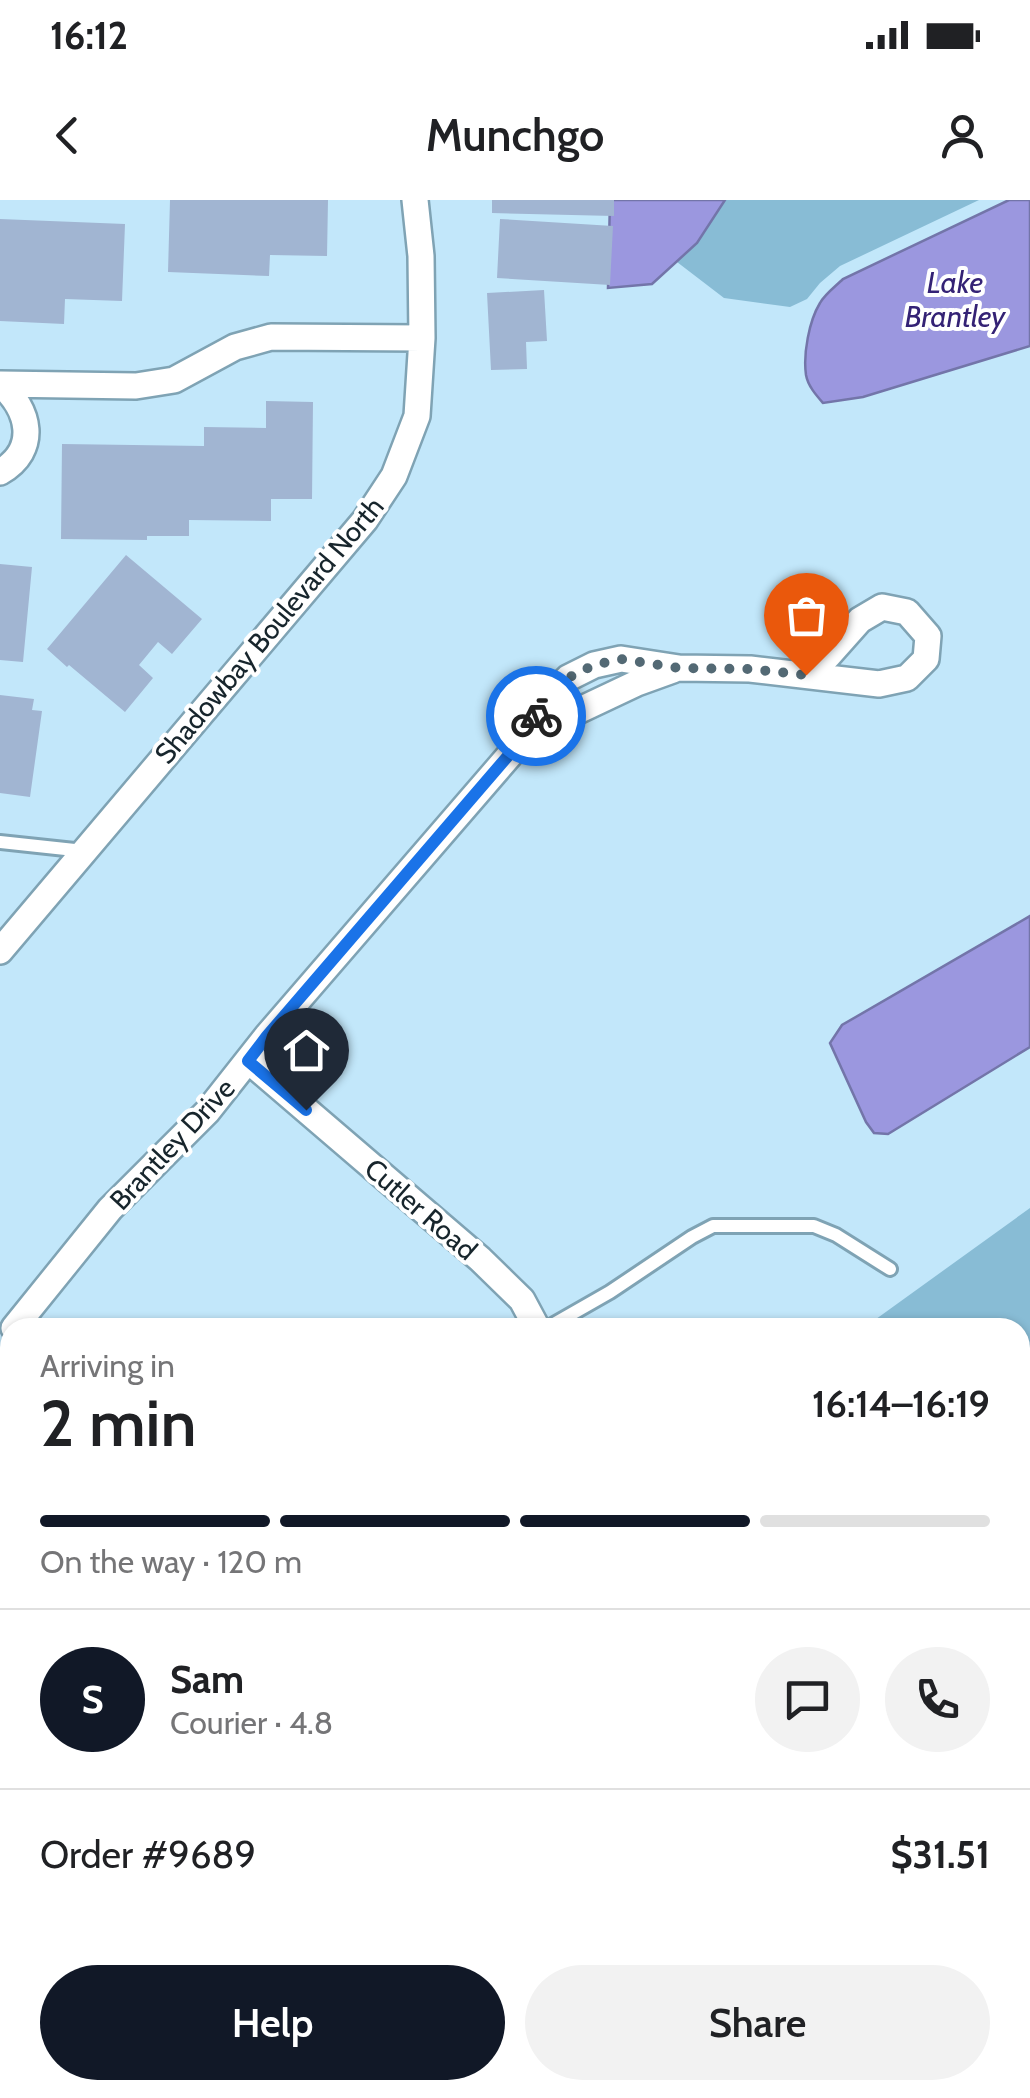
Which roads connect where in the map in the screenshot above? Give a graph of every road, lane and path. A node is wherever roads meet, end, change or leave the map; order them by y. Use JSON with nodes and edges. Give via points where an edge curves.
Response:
{"nodes":[{"id":1,"x":414,"y":200,"type":"edge"},
{"id":2,"x":422,"y":338,"type":"junction"},
{"id":3,"x":0,"y":384,"type":"edge"},
{"id":4,"x":0,"y":472,"type":"edge"},
{"id":5,"x":679,"y":668,"type":"junction"},
{"id":6,"x":806,"y":675,"type":"dead end"},
{"id":7,"x":568,"y":678,"type":"junction"},
{"id":8,"x":586,"y":706,"type":"junction"},
{"id":9,"x":526,"y":735,"type":"junction"},
{"id":10,"x":0,"y":842,"type":"edge"},
{"id":11,"x":84,"y":851,"type":"junction"},
{"id":12,"x":0,"y":951,"type":"edge"},
{"id":13,"x":248,"y":1061,"type":"junction"},
{"id":14,"x":890,"y":1269,"type":"dead end"},
{"id":15,"x":22,"y":1318,"type":"edge"},
{"id":16,"x":532,"y":1318,"type":"edge"},
{"id":17,"x":564,"y":1318,"type":"edge"}],
"edges":[{"from":1,"to":2,"type":"street","name":"Shadowbay Boulevard North"},
{"from":2,"to":3,"type":"street","via":[[271,337],[235,347],[174,380],[136,386]]},
{"from":2,"to":11,"type":"street","name":"Shadowbay Boulevard North","via":[[417,416],[394,476],[365,520]]},
{"from":3,"to":4,"type":"street","via":[[25,414],[27,433],[21,452]]},
{"from":5,"to":6,"type":"street","name":"Brantley Drive"},
{"from":5,"to":7,"type":"street","name":"Brantley Drive","via":[[621,659]]},
{"from":5,"to":8,"type":"street","name":"Brantley Drive"},
{"from":7,"to":8,"type":"street"},
{"from":7,"to":9,"type":"street","name":"Brantley Drive","via":[[542,704]]},
{"from":8,"to":9,"type":"street","name":"Brantley Drive"},
{"from":9,"to":13,"type":"street","name":"Brantley Drive"},
{"from":10,"to":11,"type":"lane"},
{"from":11,"to":12,"type":"street","name":"Shadowbay Boulevard North"},
{"from":13,"to":15,"type":"street","name":"Brantley Drive","via":[[110,1209]]},
{"from":13,"to":16,"type":"street","name":"Cutler Road","via":[[480,1259]]},
{"from":14,"to":17,"type":"lane","via":[[814,1226],[714,1226]]}]}
